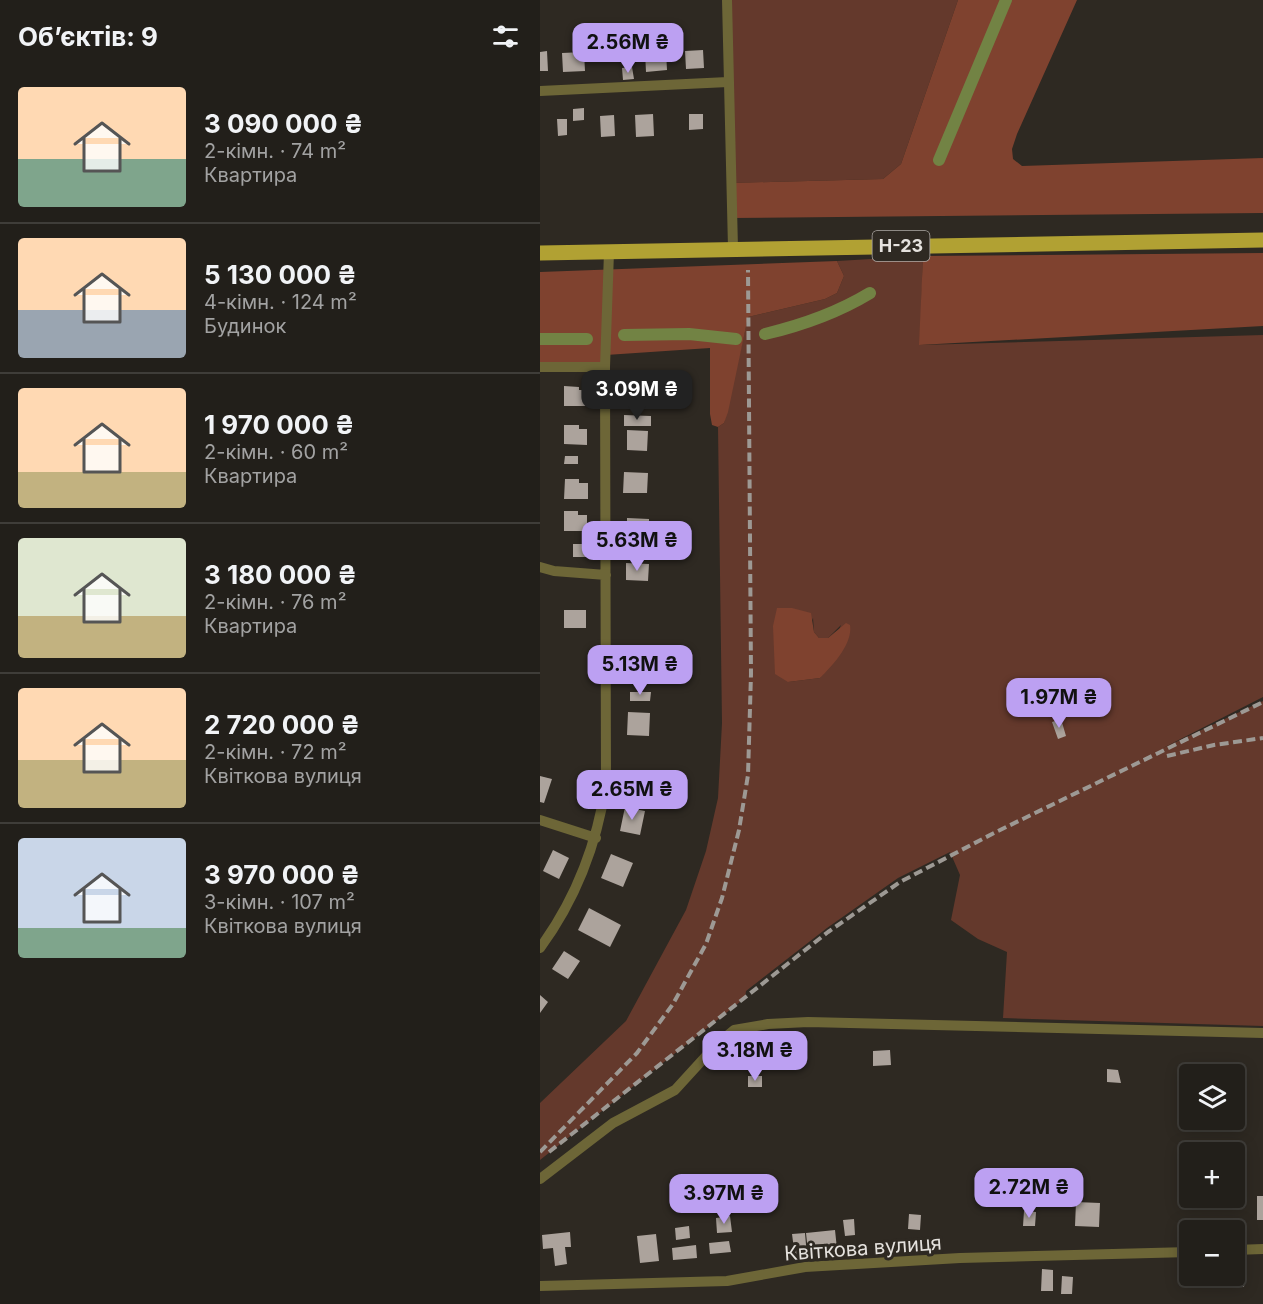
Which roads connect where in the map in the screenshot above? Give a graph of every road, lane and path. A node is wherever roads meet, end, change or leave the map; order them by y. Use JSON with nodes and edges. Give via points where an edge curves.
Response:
{"nodes":[{"id":1,"x":727,"y":0,"type":"edge"},
{"id":2,"x":728,"y":82,"type":"junction"},
{"id":3,"x":540,"y":91,"type":"edge"},
{"id":4,"x":1263,"y":240,"type":"edge"},
{"id":5,"x":733,"y":248,"type":"junction"},
{"id":6,"x":609,"y":252,"type":"junction"},
{"id":7,"x":540,"y":253,"type":"edge"},
{"id":8,"x":540,"y":367,"type":"edge"},
{"id":9,"x":605,"y":367,"type":"junction"},
{"id":10,"x":540,"y":567,"type":"edge"},
{"id":11,"x":606,"y":575,"type":"junction"},
{"id":12,"x":540,"y":820,"type":"edge"},
{"id":13,"x":596,"y":838,"type":"junction"},
{"id":14,"x":540,"y":948,"type":"edge"},
{"id":15,"x":1263,"y":1033,"type":"edge"},
{"id":16,"x":540,"y":1179,"type":"edge"},
{"id":17,"x":1263,"y":1249,"type":"edge"},
{"id":18,"x":1245,"y":1250,"type":"edge"},
{"id":19,"x":1179,"y":1252,"type":"edge"},
{"id":20,"x":540,"y":1286,"type":"edge"}],
"edges":[{"from":1,"to":2,"type":"street"},
{"from":2,"to":3,"type":"street"},
{"from":2,"to":5,"type":"street"},
{"from":4,"to":5,"type":"main road","number":"Н-23"},
{"from":5,"to":6,"type":"main road","number":"Н-23"},
{"from":6,"to":7,"type":"main road","number":"Н-23"},
{"from":6,"to":9,"type":"street"},
{"from":8,"to":9,"type":"street"},
{"from":9,"to":11,"type":"street"},
{"from":10,"to":11,"type":"street"},
{"from":11,"to":13,"type":"street","via":[[606,784]]},
{"from":12,"to":13,"type":"street"},
{"from":13,"to":14,"type":"street","via":[[582,876]]},
{"from":15,"to":16,"type":"street","via":[[808,1022],[734,1030],[675,1090],[613,1123]]},
{"from":17,"to":18,"type":"street"},
{"from":19,"to":20,"type":"street","name":"Квіткова вулиця","via":[[948,1259],[805,1267],[727,1281]]}]}
